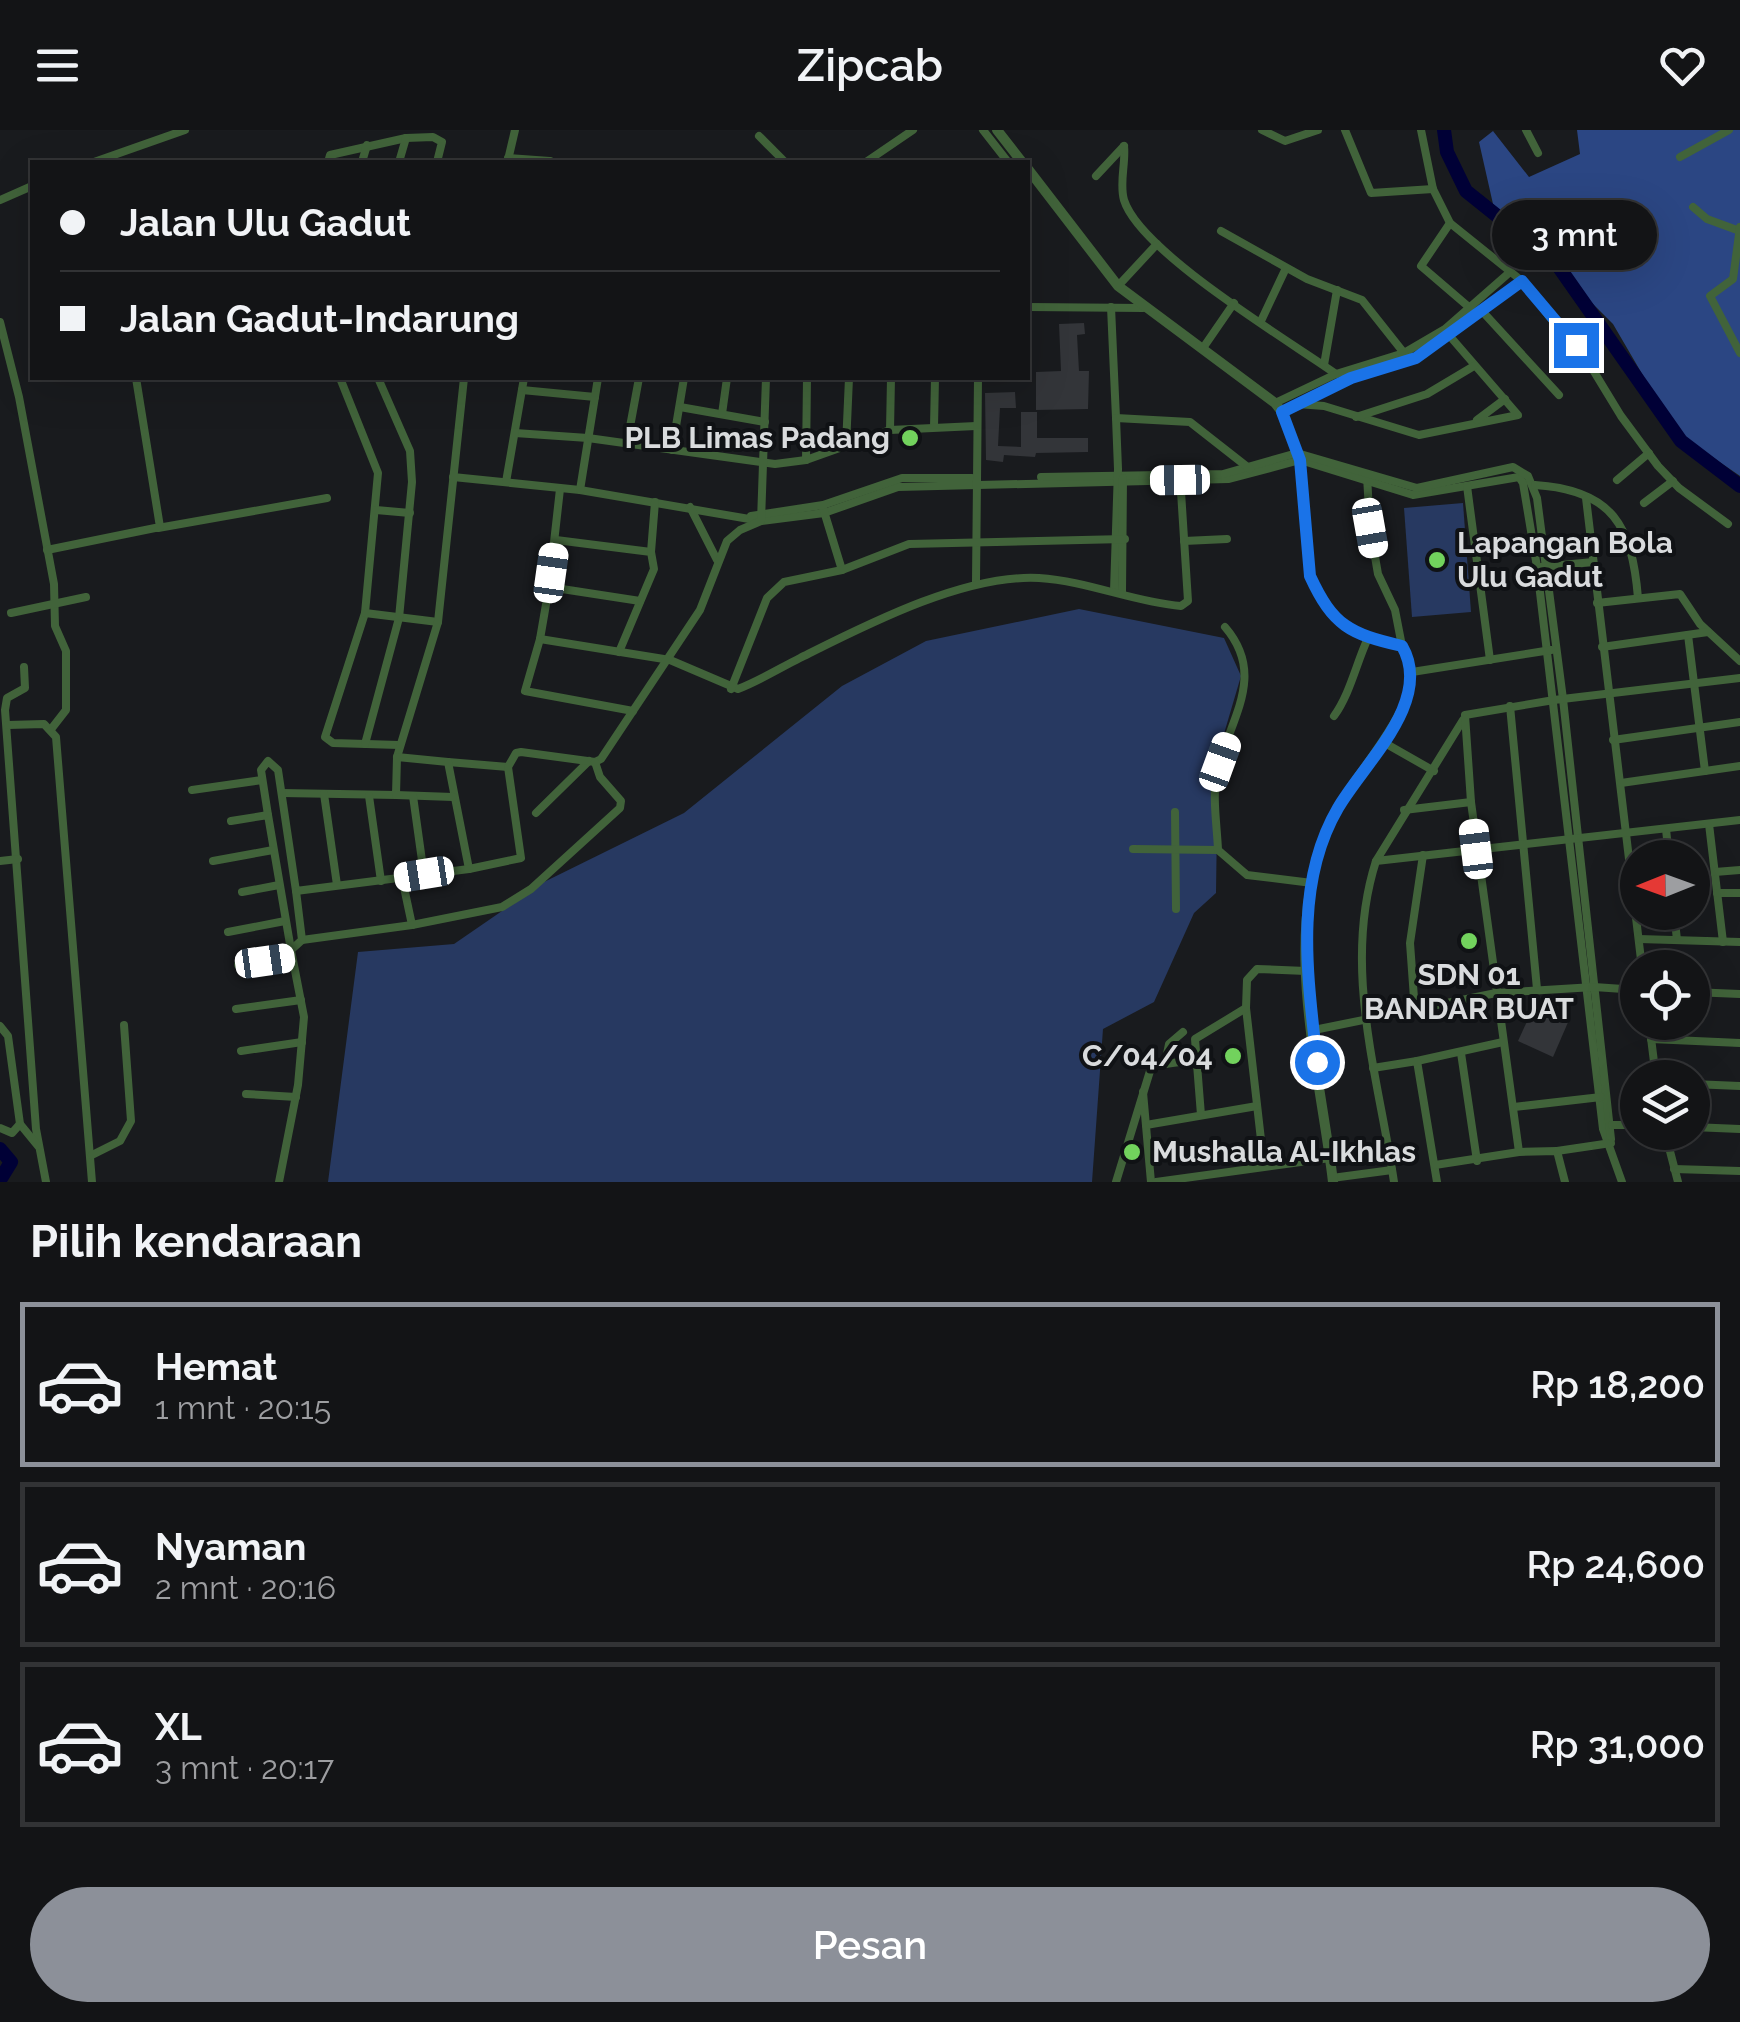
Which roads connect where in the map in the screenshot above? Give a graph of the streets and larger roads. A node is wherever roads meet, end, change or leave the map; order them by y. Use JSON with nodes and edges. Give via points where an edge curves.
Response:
{"nodes":[{"id":1,"x":515,"y":130,"type":"edge"},
{"id":2,"x":913,"y":130,"type":"edge"},
{"id":3,"x":984,"y":130,"type":"edge"},
{"id":4,"x":996,"y":130,"type":"edge"},
{"id":5,"x":1262,"y":130,"type":"edge"},
{"id":6,"x":1318,"y":130,"type":"edge"},
{"id":7,"x":1345,"y":130,"type":"edge"},
{"id":8,"x":1421,"y":130,"type":"edge"},
{"id":9,"x":1526,"y":130,"type":"edge"},
{"id":10,"x":1729,"y":130,"type":"edge"},
{"id":11,"x":179,"y":131,"type":"edge"},
{"id":12,"x":759,"y":136,"type":"dead end"},
{"id":13,"x":406,"y":138,"type":"junction"},
{"id":14,"x":367,"y":145,"type":"junction"},
{"id":15,"x":1538,"y":154,"type":"dead end"},
{"id":16,"x":1680,"y":157,"type":"dead end"},
{"id":17,"x":318,"y":158,"type":"dead end"},
{"id":18,"x":330,"y":159,"type":"edge"},
{"id":19,"x":99,"y":160,"type":"edge"},
{"id":20,"x":363,"y":160,"type":"edge"},
{"id":21,"x":400,"y":160,"type":"edge"},
{"id":22,"x":438,"y":160,"type":"edge"},
{"id":23,"x":508,"y":160,"type":"edge"},
{"id":24,"x":783,"y":160,"type":"edge"},
{"id":25,"x":869,"y":160,"type":"edge"},
{"id":26,"x":1006,"y":160,"type":"edge"},
{"id":27,"x":1020,"y":160,"type":"edge"},
{"id":28,"x":1030,"y":172,"type":"edge"},
{"id":29,"x":1096,"y":176,"type":"dead end"},
{"id":30,"x":30,"y":187,"type":"edge"},
{"id":31,"x":1433,"y":189,"type":"junction"},
{"id":32,"x":0,"y":200,"type":"edge"},
{"id":33,"x":1693,"y":207,"type":"dead end"},
{"id":34,"x":1450,"y":223,"type":"junction"},
{"id":35,"x":1739,"y":228,"type":"edge"},
{"id":36,"x":1221,"y":230,"type":"dead end"},
{"id":37,"x":1157,"y":244,"type":"junction"},
{"id":38,"x":1286,"y":268,"type":"junction"},
{"id":39,"x":1510,"y":272,"type":"junction"},
{"id":40,"x":1522,"y":281,"type":"junction"},
{"id":41,"x":1118,"y":286,"type":"junction"},
{"id":42,"x":1336,"y":290,"type":"junction"},
{"id":43,"x":1234,"y":303,"type":"junction"},
{"id":44,"x":1030,"y":307,"type":"edge"},
{"id":45,"x":1111,"y":308,"type":"junction"},
{"id":46,"x":1143,"y":308,"type":"junction"},
{"id":47,"x":1470,"y":308,"type":"junction"},
{"id":48,"x":1482,"y":310,"type":"junction"},
{"id":49,"x":1260,"y":321,"type":"junction"},
{"id":50,"x":0,"y":322,"type":"edge"},
{"id":51,"x":1448,"y":334,"type":"junction"},
{"id":52,"x":1203,"y":348,"type":"junction"},
{"id":53,"x":1740,"y":353,"type":"edge"},
{"id":54,"x":1404,"y":354,"type":"junction"},
{"id":55,"x":1324,"y":365,"type":"junction"},
{"id":56,"x":1474,"y":366,"type":"junction"},
{"id":57,"x":1336,"y":374,"type":"junction"},
{"id":58,"x":136,"y":380,"type":"edge"},
{"id":59,"x":341,"y":380,"type":"edge"},
{"id":60,"x":379,"y":380,"type":"edge"},
{"id":61,"x":464,"y":380,"type":"edge"},
{"id":62,"x":524,"y":380,"type":"edge"},
{"id":63,"x":598,"y":380,"type":"edge"},
{"id":64,"x":639,"y":380,"type":"edge"},
{"id":65,"x":684,"y":380,"type":"edge"},
{"id":66,"x":728,"y":380,"type":"edge"},
{"id":67,"x":766,"y":380,"type":"edge"},
{"id":68,"x":807,"y":380,"type":"edge"},
{"id":69,"x":849,"y":380,"type":"edge"},
{"id":70,"x":892,"y":380,"type":"edge"},
{"id":71,"x":935,"y":380,"type":"edge"},
{"id":72,"x":978,"y":380,"type":"edge"},
{"id":73,"x":522,"y":390,"type":"junction"},
{"id":74,"x":1559,"y":395,"type":"dead end"},
{"id":75,"x":595,"y":397,"type":"junction"},
{"id":76,"x":1505,"y":399,"type":"junction"},
{"id":77,"x":1297,"y":404,"type":"junction"},
{"id":78,"x":680,"y":406,"type":"junction"},
{"id":79,"x":1278,"y":407,"type":"junction"},
{"id":80,"x":722,"y":414,"type":"junction"},
{"id":81,"x":1356,"y":417,"type":"junction"},
{"id":82,"x":1116,"y":418,"type":"junction"},
{"id":83,"x":765,"y":422,"type":"junction"},
{"id":84,"x":1473,"y":423,"type":"junction"},
{"id":85,"x":976,"y":426,"type":"junction"},
{"id":86,"x":934,"y":428,"type":"junction"},
{"id":87,"x":890,"y":430,"type":"junction"},
{"id":88,"x":515,"y":432,"type":"junction"},
{"id":89,"x":588,"y":438,"type":"junction"},
{"id":90,"x":627,"y":443,"type":"junction"},
{"id":91,"x":846,"y":446,"type":"junction"},
{"id":92,"x":672,"y":450,"type":"junction"},
{"id":93,"x":1649,"y":453,"type":"junction"},
{"id":94,"x":1299,"y":456,"type":"junction"},
{"id":95,"x":806,"y":460,"type":"junction"},
{"id":96,"x":762,"y":464,"type":"junction"},
{"id":97,"x":1251,"y":471,"type":"junction"},
{"id":98,"x":1119,"y":476,"type":"junction"},
{"id":99,"x":453,"y":477,"type":"junction"},
{"id":100,"x":1180,"y":477,"type":"junction"},
{"id":101,"x":1367,"y":477,"type":"junction"},
{"id":102,"x":976,"y":480,"type":"junction"},
{"id":103,"x":1617,"y":480,"type":"dead end"},
{"id":104,"x":1673,"y":481,"type":"junction"},
{"id":105,"x":506,"y":482,"type":"junction"},
{"id":106,"x":1466,"y":482,"type":"junction"},
{"id":107,"x":1535,"y":485,"type":"junction"},
{"id":108,"x":560,"y":489,"type":"junction"},
{"id":109,"x":580,"y":490,"type":"junction"},
{"id":110,"x":327,"y":498,"type":"dead end"},
{"id":111,"x":1586,"y":498,"type":"junction"},
{"id":112,"x":656,"y":502,"type":"junction"},
{"id":113,"x":1644,"y":503,"type":"dead end"},
{"id":114,"x":690,"y":506,"type":"junction"},
{"id":115,"x":823,"y":509,"type":"junction"},
{"id":116,"x":376,"y":510,"type":"junction"},
{"id":117,"x":410,"y":513,"type":"junction"},
{"id":118,"x":761,"y":518,"type":"junction"},
{"id":119,"x":1728,"y":524,"type":"dead end"},
{"id":120,"x":158,"y":528,"type":"junction"},
{"id":121,"x":1120,"y":539,"type":"junction"},
{"id":122,"x":1227,"y":539,"type":"dead end"},
{"id":123,"x":556,"y":540,"type":"junction"},
{"id":124,"x":1184,"y":540,"type":"junction"},
{"id":125,"x":974,"y":543,"type":"junction"},
{"id":126,"x":47,"y":550,"type":"junction"},
{"id":127,"x":650,"y":552,"type":"junction"},
{"id":128,"x":718,"y":560,"type":"junction"},
{"id":129,"x":1593,"y":562,"type":"junction"},
{"id":130,"x":1541,"y":567,"type":"junction"},
{"id":131,"x":842,"y":570,"type":"junction"},
{"id":132,"x":976,"y":582,"type":"junction"},
{"id":133,"x":549,"y":586,"type":"junction"},
{"id":134,"x":1118,"y":592,"type":"junction"},
{"id":135,"x":86,"y":596,"type":"dead end"},
{"id":136,"x":1638,"y":598,"type":"junction"},
{"id":137,"x":640,"y":601,"type":"junction"},
{"id":138,"x":1597,"y":603,"type":"junction"},
{"id":139,"x":54,"y":604,"type":"junction"},
{"id":140,"x":11,"y":613,"type":"dead end"},
{"id":141,"x":365,"y":613,"type":"junction"},
{"id":142,"x":399,"y":618,"type":"junction"},
{"id":143,"x":438,"y":622,"type":"junction"},
{"id":144,"x":1224,"y":627,"type":"dead end"},
{"id":145,"x":1708,"y":632,"type":"junction"},
{"id":146,"x":1688,"y":635,"type":"junction"},
{"id":147,"x":1368,"y":638,"type":"junction"},
{"id":148,"x":540,"y":640,"type":"junction"},
{"id":149,"x":1402,"y":646,"type":"junction"},
{"id":150,"x":1602,"y":647,"type":"junction"},
{"id":151,"x":1551,"y":650,"type":"junction"},
{"id":152,"x":620,"y":652,"type":"junction"},
{"id":153,"x":670,"y":660,"type":"junction"},
{"id":154,"x":1490,"y":660,"type":"junction"},
{"id":155,"x":1740,"y":660,"type":"edge"},
{"id":156,"x":24,"y":667,"type":"dead end"},
{"id":157,"x":1412,"y":672,"type":"junction"},
{"id":158,"x":1740,"y":678,"type":"edge"},
{"id":159,"x":1695,"y":682,"type":"junction"},
{"id":160,"x":730,"y":688,"type":"junction"},
{"id":161,"x":1607,"y":693,"type":"junction"},
{"id":162,"x":1558,"y":699,"type":"junction"},
{"id":163,"x":1510,"y":706,"type":"junction"},
{"id":164,"x":633,"y":711,"type":"junction"},
{"id":165,"x":1334,"y":716,"type":"dead end"},
{"id":166,"x":1464,"y":718,"type":"junction"},
{"id":167,"x":1740,"y":722,"type":"edge"},
{"id":168,"x":52,"y":728,"type":"junction"},
{"id":169,"x":1700,"y":730,"type":"junction"},
{"id":170,"x":5,"y":731,"type":"edge"},
{"id":171,"x":1614,"y":740,"type":"junction"},
{"id":172,"x":1382,"y":742,"type":"junction"},
{"id":173,"x":365,"y":744,"type":"junction"},
{"id":174,"x":400,"y":745,"type":"junction"},
{"id":175,"x":397,"y":757,"type":"junction"},
{"id":176,"x":448,"y":762,"type":"junction"},
{"id":177,"x":592,"y":762,"type":"junction"},
{"id":178,"x":1740,"y":766,"type":"edge"},
{"id":179,"x":508,"y":767,"type":"junction"},
{"id":180,"x":5,"y":768,"type":"edge"},
{"id":181,"x":1434,"y":771,"type":"junction"},
{"id":182,"x":1705,"y":771,"type":"junction"},
{"id":183,"x":262,"y":780,"type":"junction"},
{"id":184,"x":1620,"y":783,"type":"junction"},
{"id":185,"x":192,"y":790,"type":"dead end"},
{"id":186,"x":282,"y":792,"type":"junction"},
{"id":187,"x":324,"y":794,"type":"junction"},
{"id":188,"x":396,"y":795,"type":"junction"},
{"id":189,"x":369,"y":796,"type":"junction"},
{"id":190,"x":413,"y":796,"type":"junction"},
{"id":191,"x":453,"y":797,"type":"junction"},
{"id":192,"x":1470,"y":802,"type":"junction"},
{"id":193,"x":1404,"y":810,"type":"junction"},
{"id":194,"x":536,"y":812,"type":"dead end"},
{"id":195,"x":1175,"y":812,"type":"dead end"},
{"id":196,"x":268,"y":815,"type":"junction"},
{"id":197,"x":1740,"y":820,"type":"edge"},
{"id":198,"x":231,"y":821,"type":"dead end"},
{"id":199,"x":14,"y":824,"type":"junction"},
{"id":200,"x":1709,"y":824,"type":"junction"},
{"id":201,"x":0,"y":825,"type":"edge"},
{"id":202,"x":1666,"y":829,"type":"junction"},
{"id":203,"x":1626,"y":834,"type":"junction"},
{"id":204,"x":1573,"y":839,"type":"junction"},
{"id":205,"x":1667,"y":840,"type":"edge"},
{"id":206,"x":1524,"y":843,"type":"junction"},
{"id":207,"x":1177,"y":848,"type":"junction"},
{"id":208,"x":1476,"y":849,"type":"junction"},
{"id":209,"x":273,"y":850,"type":"junction"},
{"id":210,"x":1133,"y":850,"type":"dead end"},
{"id":211,"x":1218,"y":850,"type":"junction"},
{"id":212,"x":1423,"y":855,"type":"junction"},
{"id":213,"x":18,"y":859,"type":"junction"},
{"id":214,"x":0,"y":861,"type":"edge"},
{"id":215,"x":213,"y":861,"type":"dead end"},
{"id":216,"x":1376,"y":861,"type":"junction"},
{"id":217,"x":469,"y":869,"type":"junction"},
{"id":218,"x":1740,"y":870,"type":"edge"},
{"id":219,"x":1715,"y":872,"type":"junction"},
{"id":220,"x":424,"y":874,"type":"junction"},
{"id":221,"x":402,"y":878,"type":"junction"},
{"id":222,"x":381,"y":881,"type":"junction"},
{"id":223,"x":1313,"y":883,"type":"junction"},
{"id":224,"x":279,"y":885,"type":"junction"},
{"id":225,"x":338,"y":886,"type":"junction"},
{"id":226,"x":296,"y":891,"type":"junction"},
{"id":227,"x":242,"y":892,"type":"dead end"},
{"id":228,"x":1717,"y":893,"type":"junction"},
{"id":229,"x":1740,"y":893,"type":"edge"},
{"id":230,"x":1176,"y":909,"type":"dead end"},
{"id":231,"x":284,"y":921,"type":"junction"},
{"id":232,"x":412,"y":925,"type":"junction"},
{"id":233,"x":1676,"y":930,"type":"edge"},
{"id":234,"x":228,"y":932,"type":"dead end"},
{"id":235,"x":1639,"y":939,"type":"junction"},
{"id":236,"x":302,"y":940,"type":"junction"},
{"id":237,"x":1677,"y":940,"type":"junction"},
{"id":238,"x":1724,"y":942,"type":"junction"},
{"id":239,"x":1740,"y":942,"type":"edge"},
{"id":240,"x":1640,"y":950,"type":"edge"},
{"id":241,"x":291,"y":954,"type":"junction"},
{"id":242,"x":238,"y":965,"type":"dead end"},
{"id":243,"x":1306,"y":971,"type":"junction"},
{"id":244,"x":1591,"y":988,"type":"junction"},
{"id":245,"x":1537,"y":989,"type":"junction"},
{"id":246,"x":1620,"y":989,"type":"edge"},
{"id":247,"x":1496,"y":993,"type":"junction"},
{"id":248,"x":1710,"y":993,"type":"edge"},
{"id":249,"x":1740,"y":994,"type":"edge"},
{"id":250,"x":301,"y":1000,"type":"junction"},
{"id":251,"x":1246,"y":1008,"type":"junction"},
{"id":252,"x":236,"y":1009,"type":"dead end"},
{"id":253,"x":1416,"y":1012,"type":"junction"},
{"id":254,"x":1366,"y":1021,"type":"junction"},
{"id":255,"x":124,"y":1025,"type":"dead end"},
{"id":256,"x":0,"y":1026,"type":"edge"},
{"id":257,"x":1314,"y":1030,"type":"junction"},
{"id":258,"x":1183,"y":1032,"type":"dead end"},
{"id":259,"x":1673,"y":1040,"type":"edge"},
{"id":260,"x":302,"y":1042,"type":"junction"},
{"id":261,"x":1503,"y":1042,"type":"junction"},
{"id":262,"x":1740,"y":1043,"type":"edge"},
{"id":263,"x":242,"y":1051,"type":"dead end"},
{"id":264,"x":1461,"y":1053,"type":"junction"},
{"id":265,"x":1194,"y":1060,"type":"junction"},
{"id":266,"x":1417,"y":1061,"type":"junction"},
{"id":267,"x":1165,"y":1064,"type":"junction"},
{"id":268,"x":1373,"y":1068,"type":"junction"},
{"id":269,"x":1710,"y":1085,"type":"edge"},
{"id":270,"x":1740,"y":1086,"type":"edge"},
{"id":271,"x":1142,"y":1087,"type":"junction"},
{"id":272,"x":246,"y":1094,"type":"dead end"},
{"id":273,"x":296,"y":1097,"type":"junction"},
{"id":274,"x":1601,"y":1097,"type":"junction"},
{"id":275,"x":1257,"y":1106,"type":"junction"},
{"id":276,"x":1514,"y":1107,"type":"junction"},
{"id":277,"x":1201,"y":1115,"type":"junction"},
{"id":278,"x":20,"y":1124,"type":"junction"},
{"id":279,"x":1612,"y":1124,"type":"junction"},
{"id":280,"x":1620,"y":1124,"type":"edge"},
{"id":281,"x":1146,"y":1125,"type":"junction"},
{"id":282,"x":0,"y":1128,"type":"edge"},
{"id":283,"x":1710,"y":1128,"type":"edge"},
{"id":284,"x":1740,"y":1129,"type":"edge"},
{"id":285,"x":1610,"y":1143,"type":"junction"},
{"id":286,"x":38,"y":1146,"type":"junction"},
{"id":287,"x":1669,"y":1150,"type":"edge"},
{"id":288,"x":1557,"y":1151,"type":"junction"},
{"id":289,"x":1519,"y":1152,"type":"junction"},
{"id":290,"x":92,"y":1154,"type":"junction"},
{"id":291,"x":1330,"y":1158,"type":"junction"},
{"id":292,"x":1477,"y":1161,"type":"junction"},
{"id":293,"x":1264,"y":1166,"type":"junction"},
{"id":294,"x":1434,"y":1166,"type":"junction"},
{"id":295,"x":1674,"y":1169,"type":"junction"},
{"id":296,"x":1392,"y":1170,"type":"junction"},
{"id":297,"x":1740,"y":1171,"type":"edge"},
{"id":298,"x":1332,"y":1180,"type":"edge"},
{"id":299,"x":45,"y":1182,"type":"edge"},
{"id":300,"x":92,"y":1182,"type":"edge"},
{"id":301,"x":279,"y":1182,"type":"edge"},
{"id":302,"x":1116,"y":1182,"type":"edge"},
{"id":303,"x":1154,"y":1182,"type":"edge"},
{"id":304,"x":1394,"y":1182,"type":"edge"},
{"id":305,"x":1437,"y":1182,"type":"edge"},
{"id":306,"x":1564,"y":1182,"type":"edge"},
{"id":307,"x":1622,"y":1182,"type":"edge"},
{"id":308,"x":1678,"y":1182,"type":"edge"}],
"edges":[{"from":1,"to":23,"type":"street"},
{"from":2,"to":25,"type":"street"},
{"from":3,"to":26,"type":"street"},
{"from":4,"to":27,"type":"street"},
{"from":5,"to":6,"type":"street","via":[[1285,141]]},
{"from":7,"to":31,"type":"street","via":[[1370,194]]},
{"from":8,"to":31,"type":"street"},
{"from":9,"to":15,"type":"street"},
{"from":10,"to":16,"type":"street"},
{"from":11,"to":19,"type":"street"},
{"from":12,"to":24,"type":"street"},
{"from":13,"to":14,"type":"street"},
{"from":13,"to":21,"type":"street"},
{"from":13,"to":22,"type":"street","via":[[440,140]]},
{"from":14,"to":18,"type":"street"},
{"from":14,"to":20,"type":"street"},
{"from":17,"to":18,"type":"street"},
{"from":28,"to":41,"type":"street"},
{"from":29,"to":37,"type":"street","via":[[1124,146],[1126,206]]},
{"from":30,"to":32,"type":"street"},
{"from":31,"to":34,"type":"street"},
{"from":33,"to":35,"type":"street","via":[[1707,219]]},
{"from":34,"to":39,"type":"street"},
{"from":34,"to":47,"type":"street","via":[[1421,266]]},
{"from":35,"to":53,"type":"street","via":[[1733,278],[1710,296]]},
{"from":36,"to":38,"type":"street"},
{"from":37,"to":41,"type":"street"},
{"from":37,"to":43,"type":"street"},
{"from":38,"to":42,"type":"street"},
{"from":38,"to":49,"type":"street"},
{"from":39,"to":40,"type":"street"},
{"from":39,"to":47,"type":"street"},
{"from":40,"to":48,"type":"street"},
{"from":40,"to":93,"type":"street","via":[[1582,352]]},
{"from":41,"to":46,"type":"street"},
{"from":42,"to":54,"type":"street","via":[[1369,305]]},
{"from":42,"to":55,"type":"street"},
{"from":43,"to":49,"type":"street"},
{"from":43,"to":52,"type":"street"},
{"from":44,"to":45,"type":"street"},
{"from":45,"to":46,"type":"street"},
{"from":45,"to":82,"type":"street"},
{"from":46,"to":52,"type":"street"},
{"from":47,"to":54,"type":"street"},
{"from":48,"to":51,"type":"street"},
{"from":48,"to":74,"type":"street"},
{"from":49,"to":55,"type":"street"},
{"from":50,"to":126,"type":"street"},
{"from":51,"to":56,"type":"street"},
{"from":51,"to":77,"type":"street","via":[[1416,358]]},
{"from":52,"to":79,"type":"street"},
{"from":54,"to":57,"type":"street"},
{"from":55,"to":57,"type":"street"},
{"from":56,"to":76,"type":"street"},
{"from":56,"to":81,"type":"street","via":[[1427,394]]},
{"from":57,"to":79,"type":"street"},
{"from":58,"to":120,"type":"street"},
{"from":59,"to":116,"type":"street","via":[[376,467]]},
{"from":60,"to":117,"type":"street","via":[[412,460]]},
{"from":61,"to":99,"type":"street"},
{"from":62,"to":73,"type":"street"},
{"from":63,"to":75,"type":"street"},
{"from":64,"to":90,"type":"street"},
{"from":65,"to":78,"type":"street"},
{"from":66,"to":80,"type":"street"},
{"from":67,"to":83,"type":"street"},
{"from":68,"to":95,"type":"street"},
{"from":69,"to":91,"type":"street"},
{"from":70,"to":87,"type":"street"},
{"from":71,"to":86,"type":"street"},
{"from":72,"to":85,"type":"street"},
{"from":73,"to":75,"type":"street"},
{"from":73,"to":88,"type":"street"},
{"from":75,"to":89,"type":"street"},
{"from":76,"to":84,"type":"street"},
{"from":76,"to":84,"type":"street","via":[[1518,415]]},
{"from":77,"to":79,"type":"street"},
{"from":77,"to":81,"type":"street"},
{"from":78,"to":80,"type":"street"},
{"from":78,"to":92,"type":"street"},
{"from":79,"to":94,"type":"street"},
{"from":80,"to":83,"type":"street"},
{"from":81,"to":84,"type":"street","via":[[1419,435]]},
{"from":82,"to":97,"type":"street","via":[[1199,426]]},
{"from":82,"to":98,"type":"street"},
{"from":83,"to":96,"type":"street"},
{"from":85,"to":86,"type":"street"},
{"from":85,"to":102,"type":"street"},
{"from":86,"to":87,"type":"street"},
{"from":87,"to":91,"type":"street"},
{"from":88,"to":89,"type":"street"},
{"from":88,"to":105,"type":"street"},
{"from":89,"to":90,"type":"street"},
{"from":89,"to":109,"type":"street"},
{"from":90,"to":92,"type":"street"},
{"from":91,"to":95,"type":"street"},
{"from":92,"to":96,"type":"street"},
{"from":93,"to":103,"type":"street"},
{"from":93,"to":104,"type":"street"},
{"from":94,"to":97,"type":"street"},
{"from":94,"to":101,"type":"street"},
{"from":94,"to":147,"type":"street","via":[[1310,576],[1333,615]]},
{"from":95,"to":96,"type":"street"},
{"from":96,"to":118,"type":"street"},
{"from":97,"to":100,"type":"street","via":[[1229,479]]},
{"from":98,"to":100,"type":"street"},
{"from":98,"to":102,"type":"street"},
{"from":98,"to":121,"type":"street"},
{"from":99,"to":105,"type":"street"},
{"from":99,"to":143,"type":"street"},
{"from":100,"to":124,"type":"street"},
{"from":101,"to":106,"type":"street","via":[[1413,495]]},
{"from":101,"to":149,"type":"street","via":[[1378,574]]},
{"from":102,"to":115,"type":"street","via":[[902,478]]},
{"from":102,"to":125,"type":"street"},
{"from":104,"to":113,"type":"street"},
{"from":104,"to":119,"type":"street"},
{"from":105,"to":108,"type":"street"},
{"from":106,"to":107,"type":"street","via":[[1512,467]]},
{"from":106,"to":130,"type":"street","via":[[1522,479]]},
{"from":106,"to":154,"type":"street"},
{"from":107,"to":111,"type":"street"},
{"from":107,"to":130,"type":"street"},
{"from":108,"to":109,"type":"street"},
{"from":108,"to":123,"type":"street"},
{"from":109,"to":112,"type":"street"},
{"from":110,"to":120,"type":"street"},
{"from":111,"to":129,"type":"street"},
{"from":111,"to":136,"type":"street","via":[[1626,532]]},
{"from":112,"to":114,"type":"street"},
{"from":112,"to":127,"type":"street"},
{"from":114,"to":118,"type":"street"},
{"from":114,"to":128,"type":"street"},
{"from":115,"to":118,"type":"street"},
{"from":115,"to":131,"type":"street"},
{"from":116,"to":117,"type":"street"},
{"from":116,"to":141,"type":"street"},
{"from":117,"to":142,"type":"street"},
{"from":118,"to":128,"type":"street","via":[[727,541]]},
{"from":120,"to":126,"type":"street"},
{"from":121,"to":125,"type":"street"},
{"from":121,"to":134,"type":"street"},
{"from":122,"to":124,"type":"street"},
{"from":123,"to":127,"type":"street"},
{"from":123,"to":133,"type":"street"},
{"from":124,"to":134,"type":"street","via":[[1187,604],[1144,602]]},
{"from":125,"to":131,"type":"street","via":[[910,544]]},
{"from":125,"to":132,"type":"street"},
{"from":126,"to":139,"type":"street"},
{"from":127,"to":137,"type":"street","via":[[654,569]]},
{"from":128,"to":153,"type":"street","via":[[700,610]]},
{"from":129,"to":130,"type":"street"},
{"from":129,"to":138,"type":"street"},
{"from":130,"to":151,"type":"street"},
{"from":131,"to":160,"type":"street","via":[[774,587]]},
{"from":132,"to":134,"type":"street","via":[[1039,578]]},
{"from":132,"to":160,"type":"street"},
{"from":133,"to":137,"type":"street"},
{"from":133,"to":148,"type":"street"},
{"from":135,"to":139,"type":"street"},
{"from":136,"to":138,"type":"street"},
{"from":136,"to":145,"type":"street","via":[[1680,594]]},
{"from":137,"to":152,"type":"street"},
{"from":138,"to":150,"type":"street"},
{"from":139,"to":140,"type":"street"},
{"from":139,"to":168,"type":"street","via":[[67,663],[66,710]]},
{"from":141,"to":142,"type":"street"},
{"from":141,"to":173,"type":"street","via":[[325,734],[334,744]]},
{"from":142,"to":143,"type":"street"},
{"from":142,"to":173,"type":"street"},
{"from":143,"to":174,"type":"street"},
{"from":144,"to":211,"type":"street","via":[[1241,656],[1244,698],[1216,776]]},
{"from":145,"to":146,"type":"street"},
{"from":145,"to":155,"type":"street"},
{"from":146,"to":150,"type":"street"},
{"from":146,"to":159,"type":"street"},
{"from":147,"to":149,"type":"street"},
{"from":147,"to":165,"type":"street"},
{"from":148,"to":152,"type":"street"},
{"from":148,"to":164,"type":"street","via":[[527,694]]},
{"from":149,"to":157,"type":"street"},
{"from":150,"to":161,"type":"street"},
{"from":151,"to":154,"type":"street"},
{"from":151,"to":162,"type":"street"},
{"from":152,"to":153,"type":"street"},
{"from":153,"to":160,"type":"street"},
{"from":153,"to":164,"type":"street"},
{"from":154,"to":157,"type":"street"},
{"from":156,"to":170,"type":"street","via":[[25,688],[6,701]]},
{"from":157,"to":172,"type":"street","via":[[1403,708]]},
{"from":158,"to":159,"type":"street"},
{"from":159,"to":161,"type":"street"},
{"from":159,"to":169,"type":"street"},
{"from":161,"to":162,"type":"street"},
{"from":161,"to":171,"type":"street"},
{"from":162,"to":163,"type":"street"},
{"from":162,"to":204,"type":"street"},
{"from":163,"to":166,"type":"street"},
{"from":163,"to":206,"type":"street"},
{"from":164,"to":177,"type":"street","via":[[601,759]]},
{"from":166,"to":181,"type":"street"},
{"from":166,"to":192,"type":"street"},
{"from":167,"to":169,"type":"street"},
{"from":168,"to":170,"type":"street","via":[[38,723]]},
{"from":168,"to":290,"type":"street"},
{"from":169,"to":171,"type":"street"},
{"from":169,"to":182,"type":"street"},
{"from":170,"to":180,"type":"street"},
{"from":171,"to":184,"type":"street"},
{"from":172,"to":181,"type":"street"},
{"from":172,"to":223,"type":"street","via":[[1338,808]]},
{"from":173,"to":174,"type":"street"},
{"from":174,"to":175,"type":"street"},
{"from":175,"to":176,"type":"street"},
{"from":175,"to":188,"type":"street"},
{"from":176,"to":179,"type":"street"},
{"from":176,"to":191,"type":"street"},
{"from":177,"to":179,"type":"street","via":[[521,752]]},
{"from":177,"to":194,"type":"street"},
{"from":177,"to":232,"type":"street","via":[[620,808],[531,890],[502,906]]},
{"from":178,"to":182,"type":"street"},
{"from":179,"to":217,"type":"street","via":[[523,855]]},
{"from":180,"to":199,"type":"street"},
{"from":181,"to":193,"type":"street"},
{"from":182,"to":184,"type":"street"},
{"from":183,"to":185,"type":"street"},
{"from":183,"to":186,"type":"street","via":[[264,762],[274,762]]},
{"from":183,"to":196,"type":"street"},
{"from":184,"to":203,"type":"street"},
{"from":186,"to":187,"type":"street"},
{"from":186,"to":226,"type":"street"},
{"from":187,"to":189,"type":"street"},
{"from":187,"to":225,"type":"street"},
{"from":188,"to":189,"type":"street"},
{"from":188,"to":190,"type":"street"},
{"from":189,"to":222,"type":"street"},
{"from":190,"to":191,"type":"street"},
{"from":190,"to":220,"type":"street"},
{"from":191,"to":217,"type":"street"},
{"from":192,"to":193,"type":"street"},
{"from":192,"to":208,"type":"street"},
{"from":193,"to":216,"type":"street"},
{"from":195,"to":207,"type":"street"},
{"from":196,"to":198,"type":"street"},
{"from":196,"to":209,"type":"street"},
{"from":197,"to":200,"type":"street"},
{"from":199,"to":201,"type":"street"},
{"from":199,"to":213,"type":"street"},
{"from":200,"to":202,"type":"street"},
{"from":200,"to":219,"type":"street"},
{"from":202,"to":203,"type":"street"},
{"from":202,"to":205,"type":"street"},
{"from":203,"to":204,"type":"street"},
{"from":203,"to":235,"type":"street"},
{"from":204,"to":206,"type":"street"},
{"from":204,"to":244,"type":"street"},
{"from":206,"to":208,"type":"street"},
{"from":206,"to":245,"type":"street"},
{"from":207,"to":210,"type":"street"},
{"from":207,"to":211,"type":"street"},
{"from":207,"to":230,"type":"street"},
{"from":208,"to":212,"type":"street"},
{"from":208,"to":247,"type":"street"},
{"from":209,"to":215,"type":"street"},
{"from":209,"to":224,"type":"street"},
{"from":211,"to":223,"type":"street","via":[[1247,875]]},
{"from":212,"to":216,"type":"street"},
{"from":212,"to":253,"type":"street","via":[[1410,943]]},
{"from":213,"to":214,"type":"street"},
{"from":213,"to":286,"type":"street"},
{"from":216,"to":254,"type":"street","via":[[1360,932]]},
{"from":217,"to":220,"type":"street"},
{"from":218,"to":219,"type":"street"},
{"from":219,"to":228,"type":"street"},
{"from":220,"to":221,"type":"street"},
{"from":221,"to":222,"type":"street"},
{"from":221,"to":232,"type":"street"},
{"from":222,"to":225,"type":"street"},
{"from":223,"to":243,"type":"street"},
{"from":224,"to":227,"type":"street"},
{"from":224,"to":231,"type":"street"},
{"from":225,"to":226,"type":"street"},
{"from":226,"to":236,"type":"street"},
{"from":228,"to":229,"type":"street"},
{"from":228,"to":238,"type":"street"},
{"from":231,"to":234,"type":"street"},
{"from":231,"to":241,"type":"street"},
{"from":232,"to":236,"type":"street"},
{"from":233,"to":237,"type":"street"},
{"from":235,"to":237,"type":"street"},
{"from":235,"to":240,"type":"street"},
{"from":236,"to":241,"type":"street"},
{"from":237,"to":238,"type":"street"},
{"from":238,"to":239,"type":"street"},
{"from":241,"to":242,"type":"street"},
{"from":241,"to":250,"type":"street"},
{"from":243,"to":251,"type":"street","via":[[1257,968],[1246,980]]},
{"from":243,"to":257,"type":"street"},
{"from":244,"to":245,"type":"street"},
{"from":244,"to":246,"type":"street"},
{"from":244,"to":274,"type":"street"},
{"from":244,"to":279,"type":"street"},
{"from":245,"to":247,"type":"street"},
{"from":247,"to":253,"type":"street"},
{"from":247,"to":261,"type":"street"},
{"from":248,"to":249,"type":"street"},
{"from":250,"to":252,"type":"street"},
{"from":250,"to":260,"type":"street"},
{"from":251,"to":265,"type":"street","via":[[1198,1035]]},
{"from":251,"to":275,"type":"street"},
{"from":253,"to":254,"type":"street"},
{"from":254,"to":257,"type":"street"},
{"from":254,"to":268,"type":"street"},
{"from":255,"to":290,"type":"street","via":[[131,1121],[120,1141]]},
{"from":256,"to":278,"type":"street","via":[[8,1036]]},
{"from":257,"to":291,"type":"street"},
{"from":258,"to":267,"type":"street","via":[[1169,1044]]},
{"from":259,"to":262,"type":"street"},
{"from":260,"to":263,"type":"street"},
{"from":260,"to":273,"type":"street"},
{"from":261,"to":264,"type":"street"},
{"from":261,"to":276,"type":"street"},
{"from":264,"to":266,"type":"street"},
{"from":264,"to":292,"type":"street"},
{"from":265,"to":267,"type":"street"},
{"from":265,"to":277,"type":"street"},
{"from":266,"to":268,"type":"street"},
{"from":266,"to":294,"type":"street"},
{"from":267,"to":271,"type":"street","via":[[1153,1067]]},
{"from":268,"to":296,"type":"street"},
{"from":269,"to":270,"type":"street"},
{"from":271,"to":281,"type":"street"},
{"from":271,"to":302,"type":"street"},
{"from":272,"to":273,"type":"street"},
{"from":273,"to":301,"type":"street"},
{"from":274,"to":276,"type":"street"},
{"from":274,"to":285,"type":"street"},
{"from":275,"to":277,"type":"street"},
{"from":275,"to":293,"type":"street"},
{"from":276,"to":289,"type":"street"},
{"from":277,"to":281,"type":"street"},
{"from":278,"to":282,"type":"street","via":[[12,1133]]},
{"from":278,"to":286,"type":"street"},
{"from":279,"to":280,"type":"street"},
{"from":279,"to":285,"type":"street"},
{"from":281,"to":303,"type":"street"},
{"from":283,"to":284,"type":"street"},
{"from":285,"to":288,"type":"street"},
{"from":285,"to":307,"type":"street"},
{"from":286,"to":299,"type":"street"},
{"from":287,"to":295,"type":"street"},
{"from":288,"to":289,"type":"street"},
{"from":288,"to":306,"type":"street"},
{"from":289,"to":292,"type":"street"},
{"from":290,"to":300,"type":"street"},
{"from":291,"to":293,"type":"street"},
{"from":291,"to":298,"type":"street"},
{"from":292,"to":294,"type":"street"},
{"from":293,"to":303,"type":"street"},
{"from":294,"to":305,"type":"street"},
{"from":295,"to":297,"type":"street"},
{"from":295,"to":308,"type":"street"},
{"from":296,"to":298,"type":"street"},
{"from":296,"to":304,"type":"street"}]}
